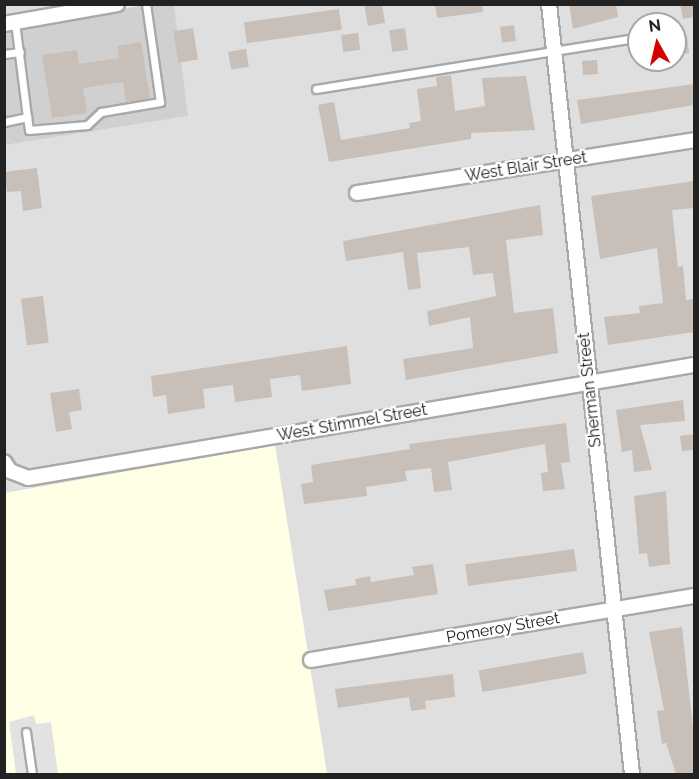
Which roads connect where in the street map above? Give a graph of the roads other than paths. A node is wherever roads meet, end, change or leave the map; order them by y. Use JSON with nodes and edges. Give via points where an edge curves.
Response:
{"nodes":[{"id":1,"x":117,"y":4,"type":"edge"},
{"id":2,"x":146,"y":4,"type":"edge"},
{"id":3,"x":549,"y":4,"type":"edge"},
{"id":4,"x":10,"y":23,"type":"edge"},
{"id":5,"x":627,"y":39,"type":"edge"},
{"id":6,"x":555,"y":51,"type":"junction"},
{"id":7,"x":20,"y":52,"type":"junction"},
{"id":8,"x":4,"y":54,"type":"edge"},
{"id":9,"x":316,"y":89,"type":"dead end"},
{"id":10,"x":27,"y":117,"type":"junction"},
{"id":11,"x":4,"y":122,"type":"edge"},
{"id":12,"x":694,"y":140,"type":"edge"},
{"id":13,"x":566,"y":161,"type":"junction"},
{"id":14,"x":357,"y":193,"type":"dead end"},
{"id":15,"x":694,"y":365,"type":"edge"},
{"id":16,"x":590,"y":383,"type":"junction"},
{"id":17,"x":7,"y":467,"type":"edge"},
{"id":18,"x":694,"y":596,"type":"edge"},
{"id":19,"x":613,"y":609,"type":"junction"},
{"id":20,"x":311,"y":660,"type":"dead end"},
{"id":21,"x":26,"y":732,"type":"dead end"},
{"id":22,"x":32,"y":774,"type":"edge"},
{"id":23,"x":632,"y":774,"type":"edge"}],
"edges":[{"from":1,"to":4,"type":"street"},
{"from":2,"to":10,"type":"lane","via":[[160,102],[101,112],[87,125],[29,130]]},
{"from":3,"to":6,"type":"street","name":"Sherman Street"},
{"from":4,"to":7,"type":"lane"},
{"from":5,"to":6,"type":"lane"},
{"from":6,"to":9,"type":"lane"},
{"from":6,"to":13,"type":"street","name":"Sherman Street"},
{"from":7,"to":8,"type":"lane"},
{"from":7,"to":10,"type":"lane"},
{"from":10,"to":11,"type":"lane"},
{"from":12,"to":13,"type":"street","name":"West Blair Street"},
{"from":13,"to":14,"type":"street","name":"West Blair Street"},
{"from":13,"to":16,"type":"street","name":"Sherman Street"},
{"from":15,"to":16,"type":"street","name":"West Stimmel Street"},
{"from":16,"to":17,"type":"street","name":"West Stimmel Street","via":[[28,478]]},
{"from":16,"to":19,"type":"street","name":"Sherman Street"},
{"from":18,"to":19,"type":"street","name":"Pomeroy Street"},
{"from":19,"to":20,"type":"street","name":"Pomeroy Street"},
{"from":19,"to":23,"type":"street","name":"Sherman Street"},
{"from":21,"to":22,"type":"lane"}]}
